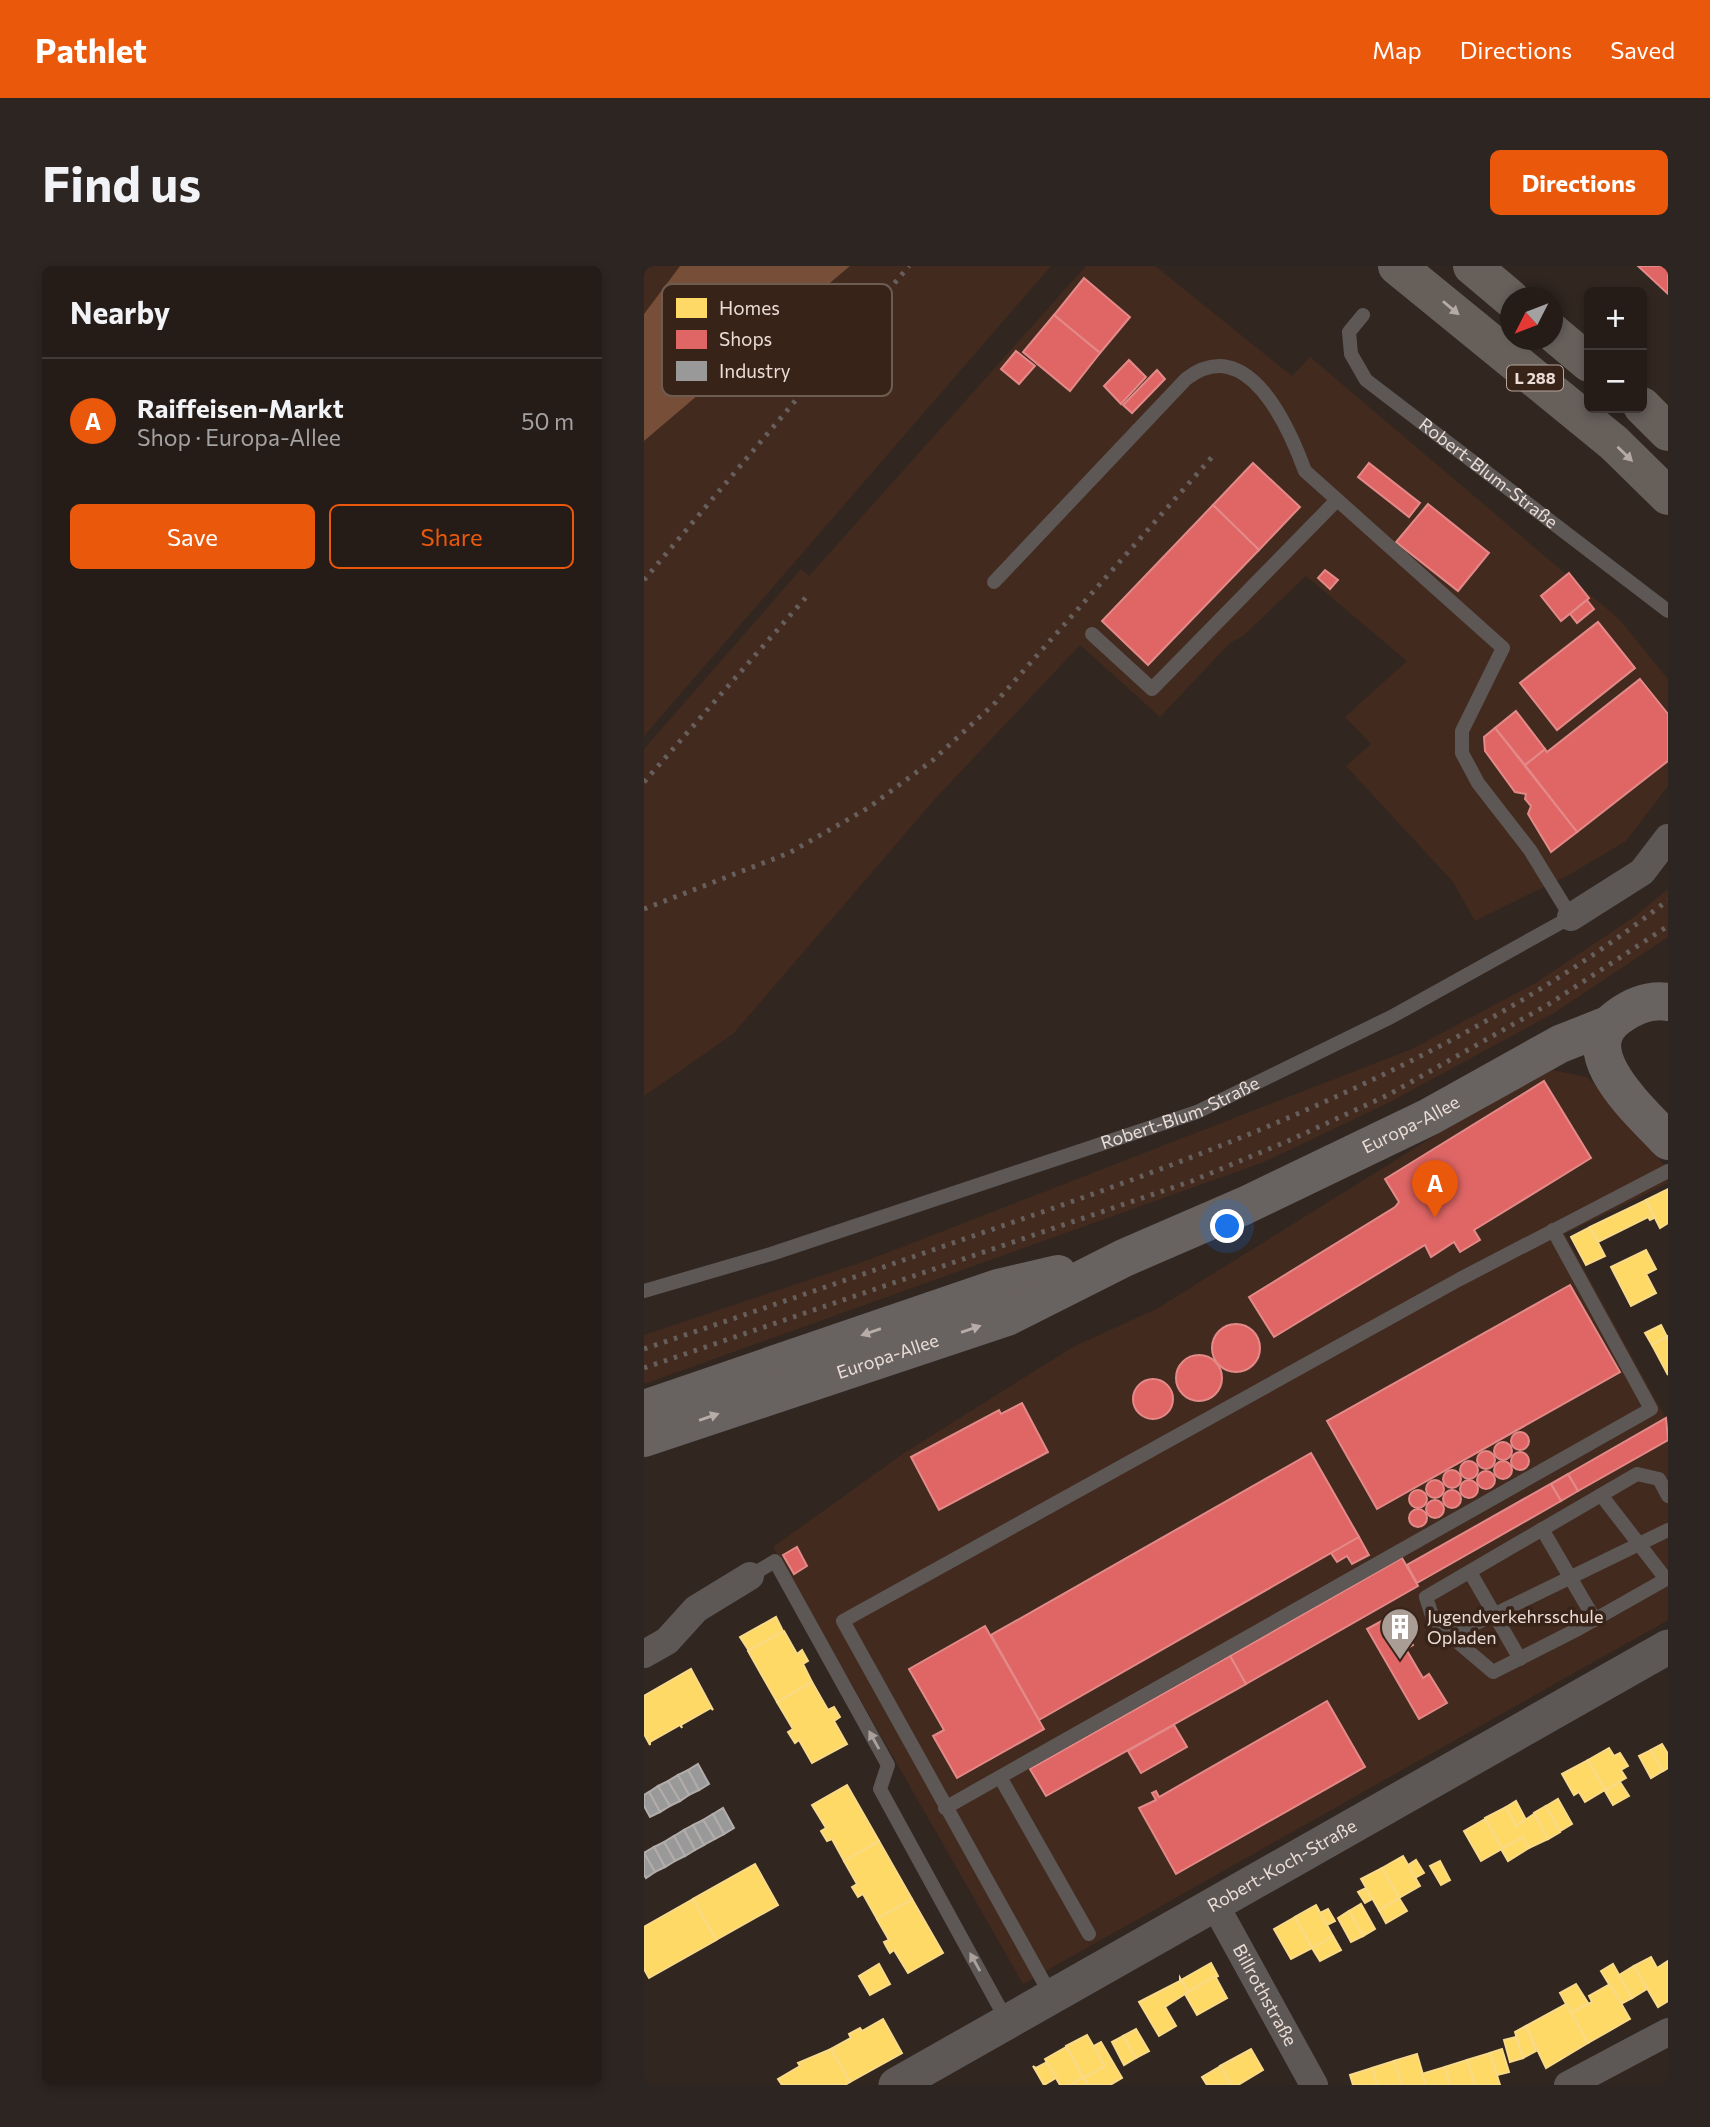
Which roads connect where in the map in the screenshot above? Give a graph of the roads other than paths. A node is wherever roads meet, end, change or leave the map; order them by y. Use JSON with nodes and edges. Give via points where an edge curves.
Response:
{"nodes":[{"id":1,"x":1397,"y":266,"type":"edge"},
{"id":2,"x":1472,"y":266,"type":"edge"},
{"id":3,"x":1500,"y":290,"type":"edge"},
{"id":4,"x":1363,"y":315,"type":"dead end"},
{"id":5,"x":1563,"y":341,"type":"edge"},
{"id":6,"x":1584,"y":359,"type":"edge"},
{"id":7,"x":1647,"y":411,"type":"edge"},
{"id":8,"x":1668,"y":432,"type":"edge"},
{"id":9,"x":1668,"y":496,"type":"edge"},
{"id":10,"x":1337,"y":500,"type":"junction"},
{"id":11,"x":994,"y":582,"type":"dead end"},
{"id":12,"x":1668,"y":611,"type":"edge"},
{"id":13,"x":1092,"y":634,"type":"dead end"},
{"id":14,"x":1668,"y":838,"type":"edge"},
{"id":15,"x":1571,"y":917,"type":"junction"},
{"id":16,"x":1668,"y":1002,"type":"edge"},
{"id":17,"x":1608,"y":1025,"type":"junction"},
{"id":18,"x":1540,"y":1057,"type":"junction"},
{"id":19,"x":1608,"y":1074,"type":"junction"},
{"id":20,"x":1668,"y":1141,"type":"edge"},
{"id":21,"x":1668,"y":1171,"type":"edge"},
{"id":22,"x":1553,"y":1230,"type":"junction"},
{"id":23,"x":1124,"y":1258,"type":"junction"},
{"id":24,"x":644,"y":1291,"type":"edge"},
{"id":25,"x":644,"y":1409,"type":"edge"},
{"id":26,"x":644,"y":1438,"type":"edge"},
{"id":27,"x":1601,"y":1495,"type":"junction"},
{"id":28,"x":1668,"y":1496,"type":"edge"},
{"id":29,"x":1542,"y":1529,"type":"junction"},
{"id":30,"x":1668,"y":1530,"type":"edge"},
{"id":31,"x":1639,"y":1543,"type":"junction"},
{"id":32,"x":1470,"y":1572,"type":"junction"},
{"id":33,"x":750,"y":1576,"type":"joint"},
{"id":34,"x":1570,"y":1576,"type":"junction"},
{"id":35,"x":1667,"y":1578,"type":"edge"},
{"id":36,"x":1492,"y":1613,"type":"junction"},
{"id":37,"x":1595,"y":1620,"type":"junction"},
{"id":38,"x":1450,"y":1636,"type":"junction"},
{"id":39,"x":1668,"y":1647,"type":"edge"},
{"id":40,"x":644,"y":1654,"type":"edge"},
{"id":41,"x":1520,"y":1659,"type":"junction"},
{"id":42,"x":1000,"y":1777,"type":"junction"},
{"id":43,"x":945,"y":1808,"type":"junction"},
{"id":44,"x":1215,"y":1905,"type":"junction"},
{"id":45,"x":1089,"y":1934,"type":"dead end"},
{"id":46,"x":1052,"y":1997,"type":"junction"},
{"id":47,"x":1008,"y":2022,"type":"junction"},
{"id":48,"x":1668,"y":2032,"type":"edge"},
{"id":49,"x":896,"y":2085,"type":"edge"},
{"id":50,"x":1314,"y":2085,"type":"edge"},
{"id":51,"x":1568,"y":2085,"type":"edge"}],
"edges":[{"from":1,"to":9,"type":"highway","number":"L 288","one_way":true,"via":[[1614,443]]},
{"from":2,"to":3,"type":"highway"},
{"from":4,"to":12,"type":"lane","name":"Robert-Blum-Straße","via":[[1349,332],[1351,354],[1366,380]]},
{"from":5,"to":6,"type":"highway","number":"L 288"},
{"from":7,"to":8,"type":"highway"},
{"from":10,"to":11,"type":"lane","via":[[1305,471],[1267,394],[1237,370],[1219,363],[1201,368],[1177,388]]},
{"from":10,"to":13,"type":"lane","via":[[1152,689]]},
{"from":10,"to":15,"type":"lane","via":[[1503,648],[1462,731],[1462,753]]},
{"from":14,"to":15,"type":"street","name":"Robert-Blum-Straße","via":[[1642,872]]},
{"from":15,"to":24,"type":"lane","name":"Robert-Blum-Straße","via":[[1391,1017],[1197,1112],[771,1254]]},
{"from":16,"to":17,"type":"main road","name":"Europa-Allee","via":[[1650,1001],[1629,1009]]},
{"from":17,"to":18,"type":"main road","name":"Europa-Allee"},
{"from":17,"to":19,"type":"main road","via":[[1603,1056]]},
{"from":18,"to":19,"type":"main road","via":[[1572,1057]]},
{"from":18,"to":23,"type":"main road","name":"Europa-Allee","via":[[1429,1117]]},
{"from":19,"to":20,"type":"main road"},
{"from":21,"to":22,"type":"lane"},
{"from":22,"to":42,"type":"lane","via":[[1651,1409]]},
{"from":22,"to":43,"type":"lane","via":[[843,1621]]},
{"from":23,"to":25,"type":"main road","name":"Europa-Allee","one_way":true,"via":[[998,1288]]},
{"from":26,"to":23,"type":"main road","name":"Europa-Allee","one_way":true,"via":[[1007,1317]]},
{"from":27,"to":28,"type":"lane","via":[[1637,1474],[1659,1479]]},
{"from":27,"to":29,"type":"lane"},
{"from":27,"to":31,"type":"lane"},
{"from":29,"to":32,"type":"lane"},
{"from":29,"to":34,"type":"lane"},
{"from":30,"to":31,"type":"lane"},
{"from":31,"to":34,"type":"lane"},
{"from":31,"to":35,"type":"lane"},
{"from":32,"to":36,"type":"lane"},
{"from":32,"to":38,"type":"lane","via":[[1426,1597],[1434,1622]]},
{"from":33,"to":40,"type":"street","via":[[696,1608],[667,1641]]},
{"from":47,"to":33,"type":"lane","one_way":true,"via":[[880,1789],[888,1765],[775,1561]]},
{"from":34,"to":36,"type":"lane"},
{"from":34,"to":37,"type":"lane"},
{"from":35,"to":37,"type":"lane"},
{"from":36,"to":38,"type":"lane"},
{"from":36,"to":41,"type":"lane"},
{"from":37,"to":41,"type":"lane"},
{"from":38,"to":41,"type":"lane","via":[[1493,1672]]},
{"from":39,"to":44,"type":"street","name":"Robert-Koch-Straße"},
{"from":42,"to":43,"type":"lane"},
{"from":42,"to":45,"type":"lane"},
{"from":43,"to":46,"type":"lane"},
{"from":44,"to":46,"type":"street","name":"Robert-Koch-Straße"},
{"from":44,"to":50,"type":"street","name":"Billrothstraße"},
{"from":46,"to":47,"type":"street","name":"Robert-Koch-Straße"},
{"from":47,"to":49,"type":"street","name":"Robert-Koch-Straße"},
{"from":48,"to":51,"type":"street"}]}
